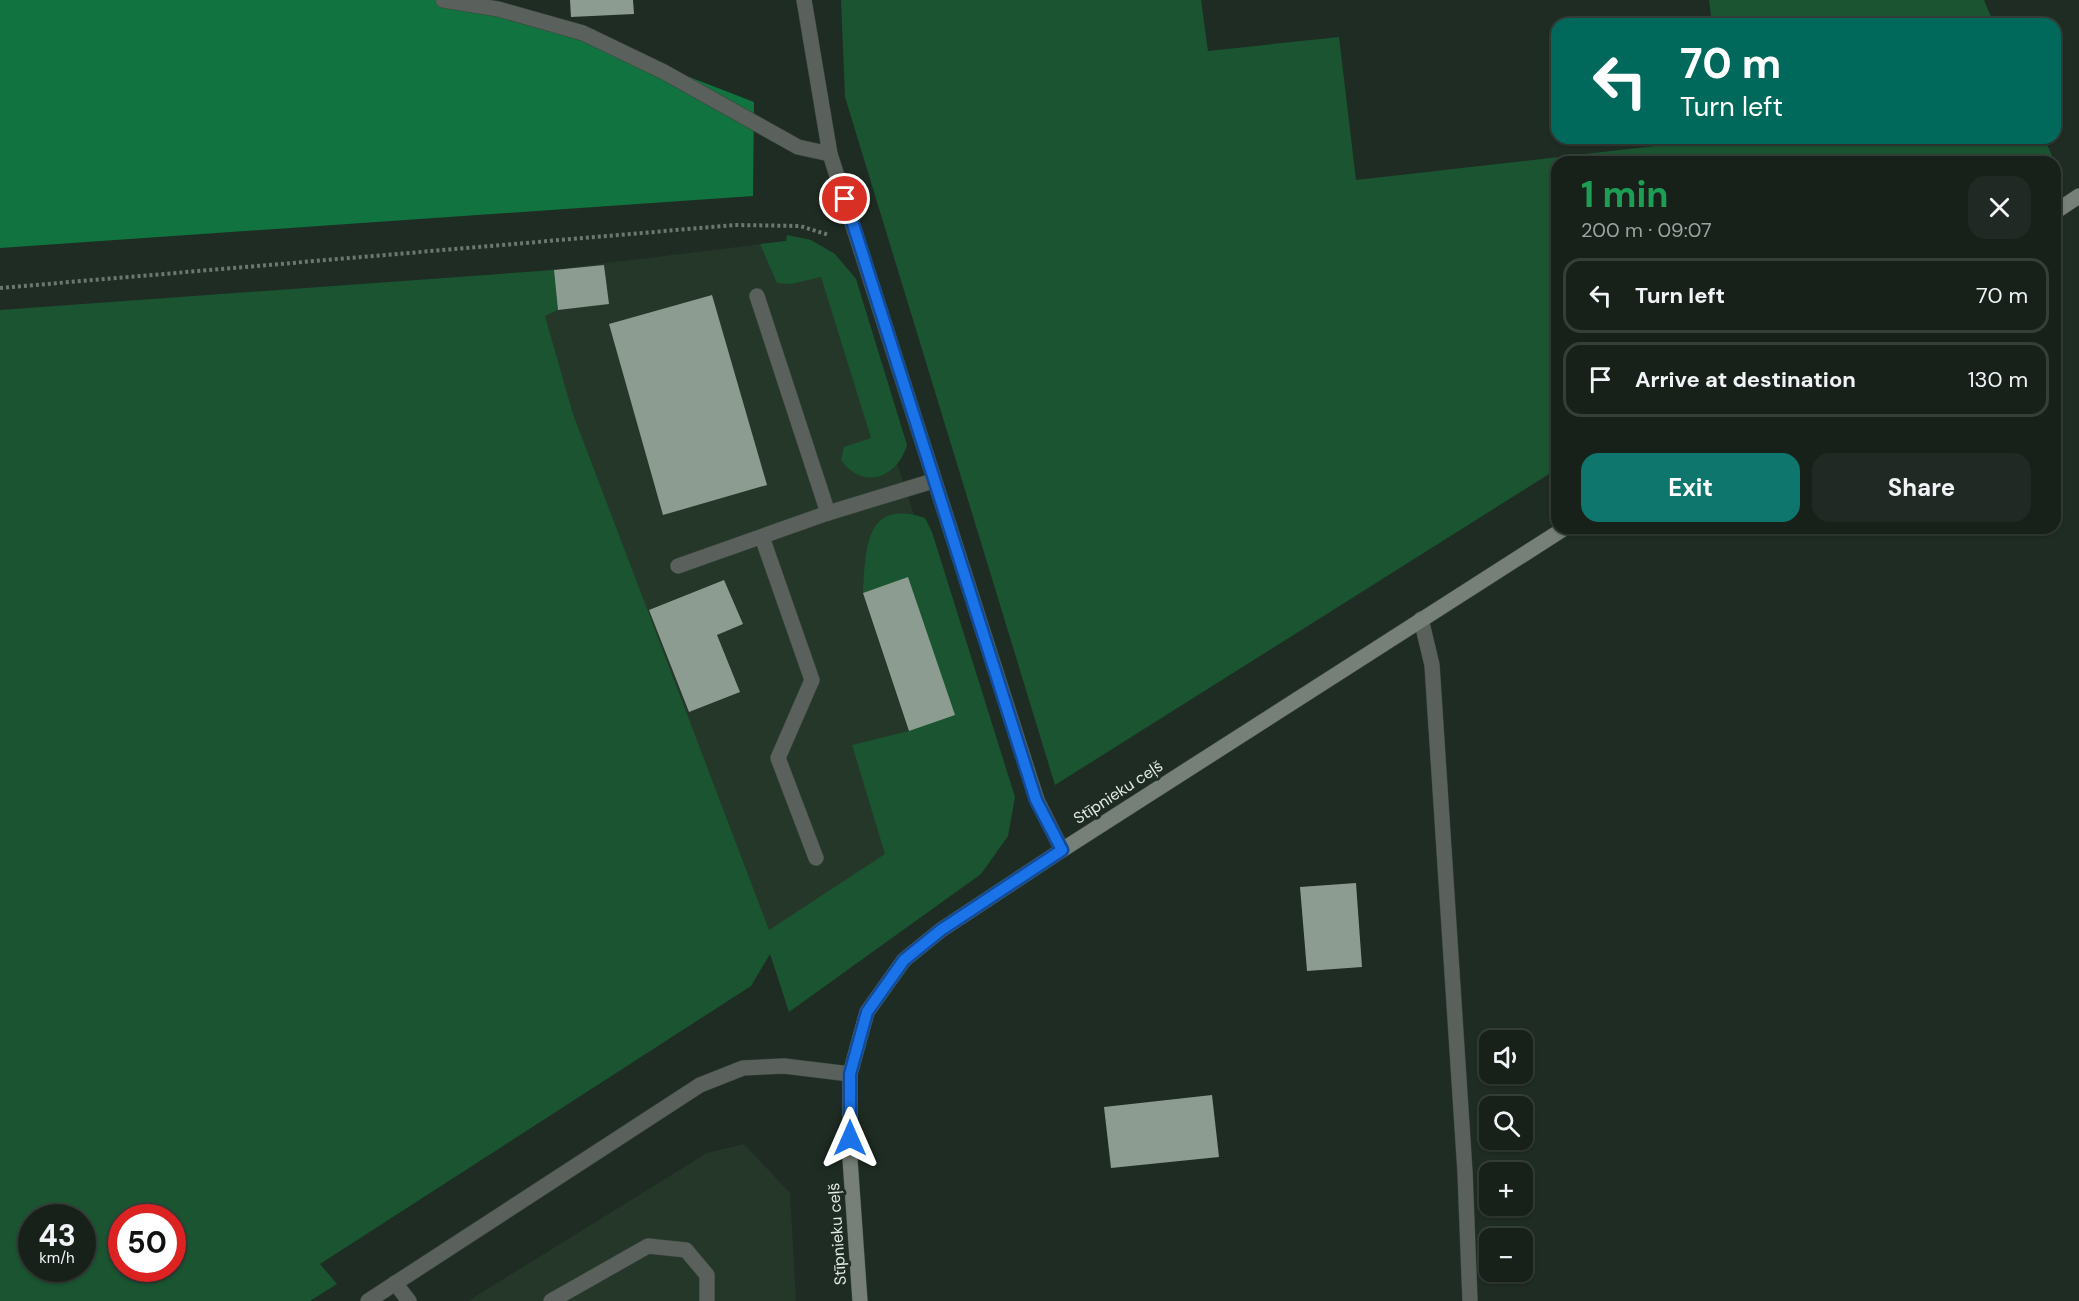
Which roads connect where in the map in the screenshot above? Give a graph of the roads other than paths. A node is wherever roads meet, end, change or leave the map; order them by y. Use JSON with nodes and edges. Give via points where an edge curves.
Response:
{"nodes":[{"id":1,"x":443,"y":0,"type":"edge"},
{"id":2,"x":804,"y":0,"type":"edge"},
{"id":3,"x":830,"y":154,"type":"junction"},
{"id":4,"x":2079,"y":196,"type":"edge"},
{"id":5,"x":2061,"y":208,"type":"edge"},
{"id":6,"x":757,"y":296,"type":"dead end"},
{"id":7,"x":933,"y":481,"type":"junction"},
{"id":8,"x":828,"y":513,"type":"junction"},
{"id":9,"x":1556,"y":534,"type":"edge"},
{"id":10,"x":762,"y":537,"type":"junction"},
{"id":11,"x":678,"y":566,"type":"dead end"},
{"id":12,"x":1421,"y":619,"type":"junction"},
{"id":13,"x":1062,"y":850,"type":"junction"},
{"id":14,"x":816,"y":858,"type":"dead end"},
{"id":15,"x":850,"y":1074,"type":"junction"},
{"id":16,"x":395,"y":1283,"type":"junction"},
{"id":17,"x":368,"y":1301,"type":"edge"},
{"id":18,"x":409,"y":1301,"type":"edge"},
{"id":19,"x":551,"y":1301,"type":"edge"},
{"id":20,"x":707,"y":1301,"type":"edge"},
{"id":21,"x":860,"y":1301,"type":"edge"},
{"id":22,"x":1470,"y":1301,"type":"edge"}],
"edges":[{"from":1,"to":3,"type":"street","via":[[498,9],[584,33],[664,72],[798,147]]},
{"from":2,"to":3,"type":"street"},
{"from":3,"to":7,"type":"street"},
{"from":4,"to":5,"type":"main road"},
{"from":6,"to":8,"type":"street"},
{"from":7,"to":8,"type":"street"},
{"from":7,"to":13,"type":"street","via":[[1036,800]]},
{"from":8,"to":10,"type":"street"},
{"from":9,"to":12,"type":"main road","name":"Stīpnieku ceļš"},
{"from":10,"to":11,"type":"street"},
{"from":10,"to":14,"type":"street","via":[[812,680],[778,758]]},
{"from":12,"to":13,"type":"main road","name":"Stīpnieku ceļš"},
{"from":12,"to":22,"type":"street","via":[[1433,677]]},
{"from":13,"to":15,"type":"main road","name":"Stīpnieku ceļš","via":[[941,930],[904,960],[867,1012]]},
{"from":15,"to":16,"type":"street","via":[[784,1066],[743,1068],[700,1084]]},
{"from":15,"to":21,"type":"main road","name":"Stīpnieku ceļš","via":[[850,1159]]},
{"from":16,"to":17,"type":"street"},
{"from":16,"to":18,"type":"street"},
{"from":19,"to":20,"type":"street","via":[[648,1246],[686,1250],[707,1275]]}]}
